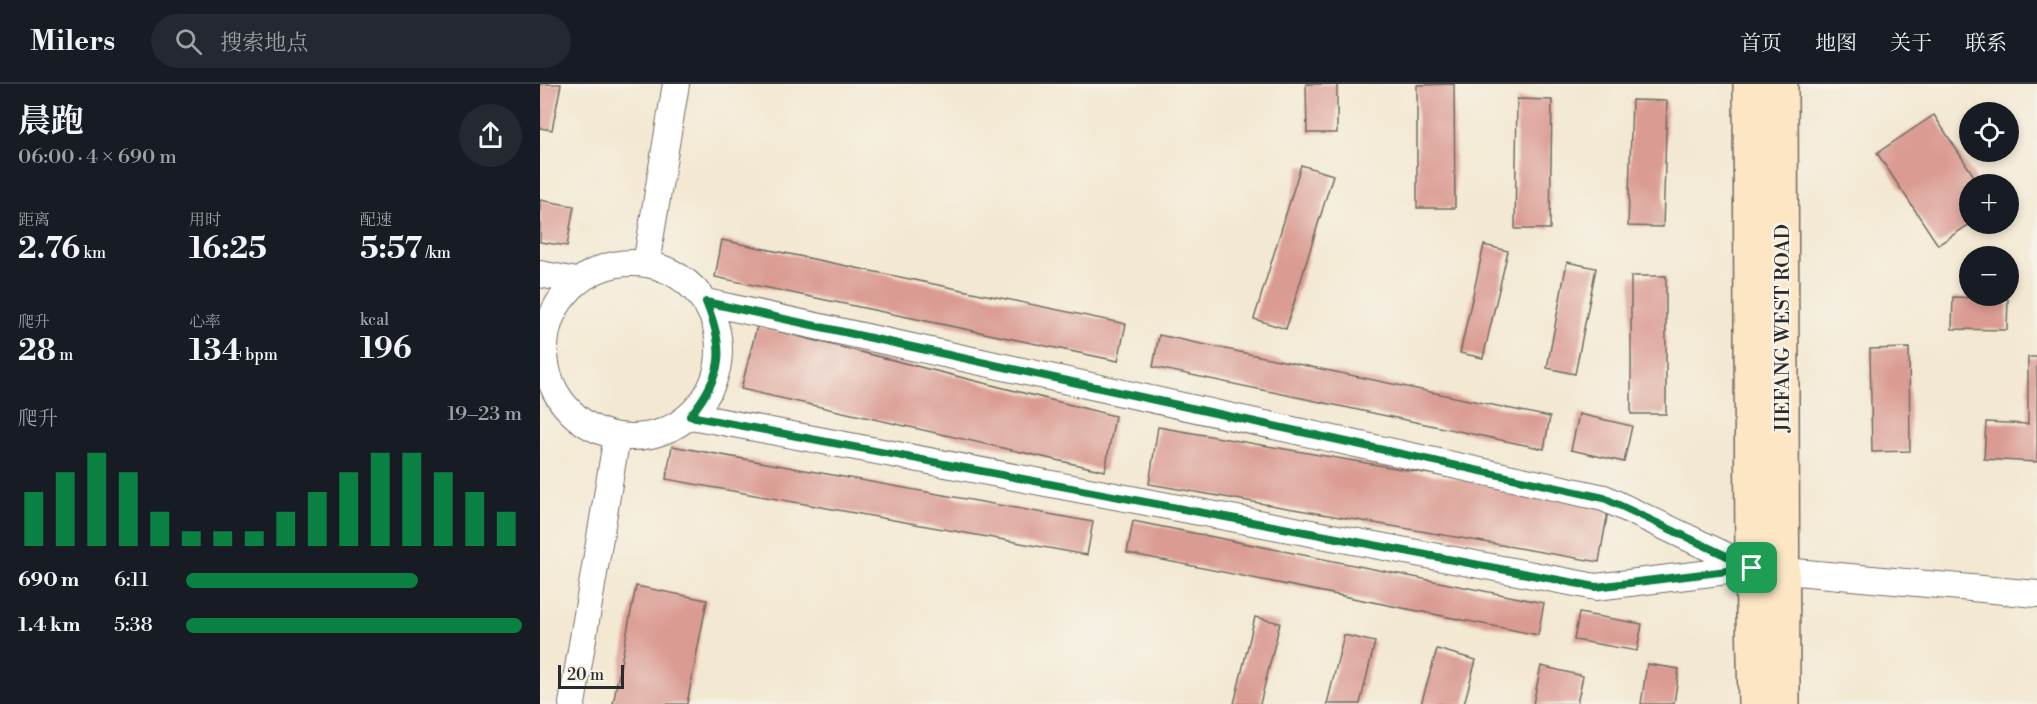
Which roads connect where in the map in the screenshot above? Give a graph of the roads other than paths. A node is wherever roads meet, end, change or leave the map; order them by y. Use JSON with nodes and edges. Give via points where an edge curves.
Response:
{"nodes":[{"id":1,"x":676,"y":84,"type":"edge"},
{"id":2,"x":1750,"y":84,"type":"edge"},
{"id":3,"x":1781,"y":84,"type":"edge"},
{"id":4,"x":646,"y":264,"type":"junction"},
{"id":5,"x":540,"y":274,"type":"edge"},
{"id":6,"x":576,"y":281,"type":"junction"},
{"id":7,"x":706,"y":302,"type":"junction"},
{"id":8,"x":547,"y":390,"type":"edge"},
{"id":9,"x":690,"y":416,"type":"junction"},
{"id":10,"x":617,"y":436,"type":"junction"},
{"id":11,"x":1752,"y":568,"type":"junction"},
{"id":12,"x":1784,"y":571,"type":"junction"},
{"id":13,"x":2037,"y":594,"type":"edge"},
{"id":14,"x":572,"y":704,"type":"edge"},
{"id":15,"x":1755,"y":704,"type":"edge"},
{"id":16,"x":1783,"y":704,"type":"edge"}],
"edges":[{"from":1,"to":4,"type":"street"},
{"from":2,"to":11,"type":"main road"},
{"from":3,"to":12,"type":"main road","name":"JIEFANG WEST ROAD"},
{"from":4,"to":6,"type":"street","via":[[620,262],[603,266]]},
{"from":4,"to":7,"type":"street","via":[[669,270]]},
{"from":5,"to":6,"type":"street"},
{"from":6,"to":8,"type":"street","via":[[553,310],[544,340]]},
{"from":7,"to":9,"type":"street","via":[[718,330],[717,373],[709,392]]},
{"from":7,"to":11,"type":"street","via":[[1604,498]]},
{"from":8,"to":10,"type":"street","via":[[573,416],[592,428]]},
{"from":9,"to":10,"type":"street","via":[[669,430],[640,438]]},
{"from":9,"to":11,"type":"street","via":[[1596,587]]},
{"from":10,"to":14,"type":"street"},
{"from":11,"to":12,"type":"street"},
{"from":11,"to":15,"type":"main road"},
{"from":12,"to":13,"type":"street"},
{"from":12,"to":16,"type":"main road","name":"JIEFANG WEST ROAD"}]}
